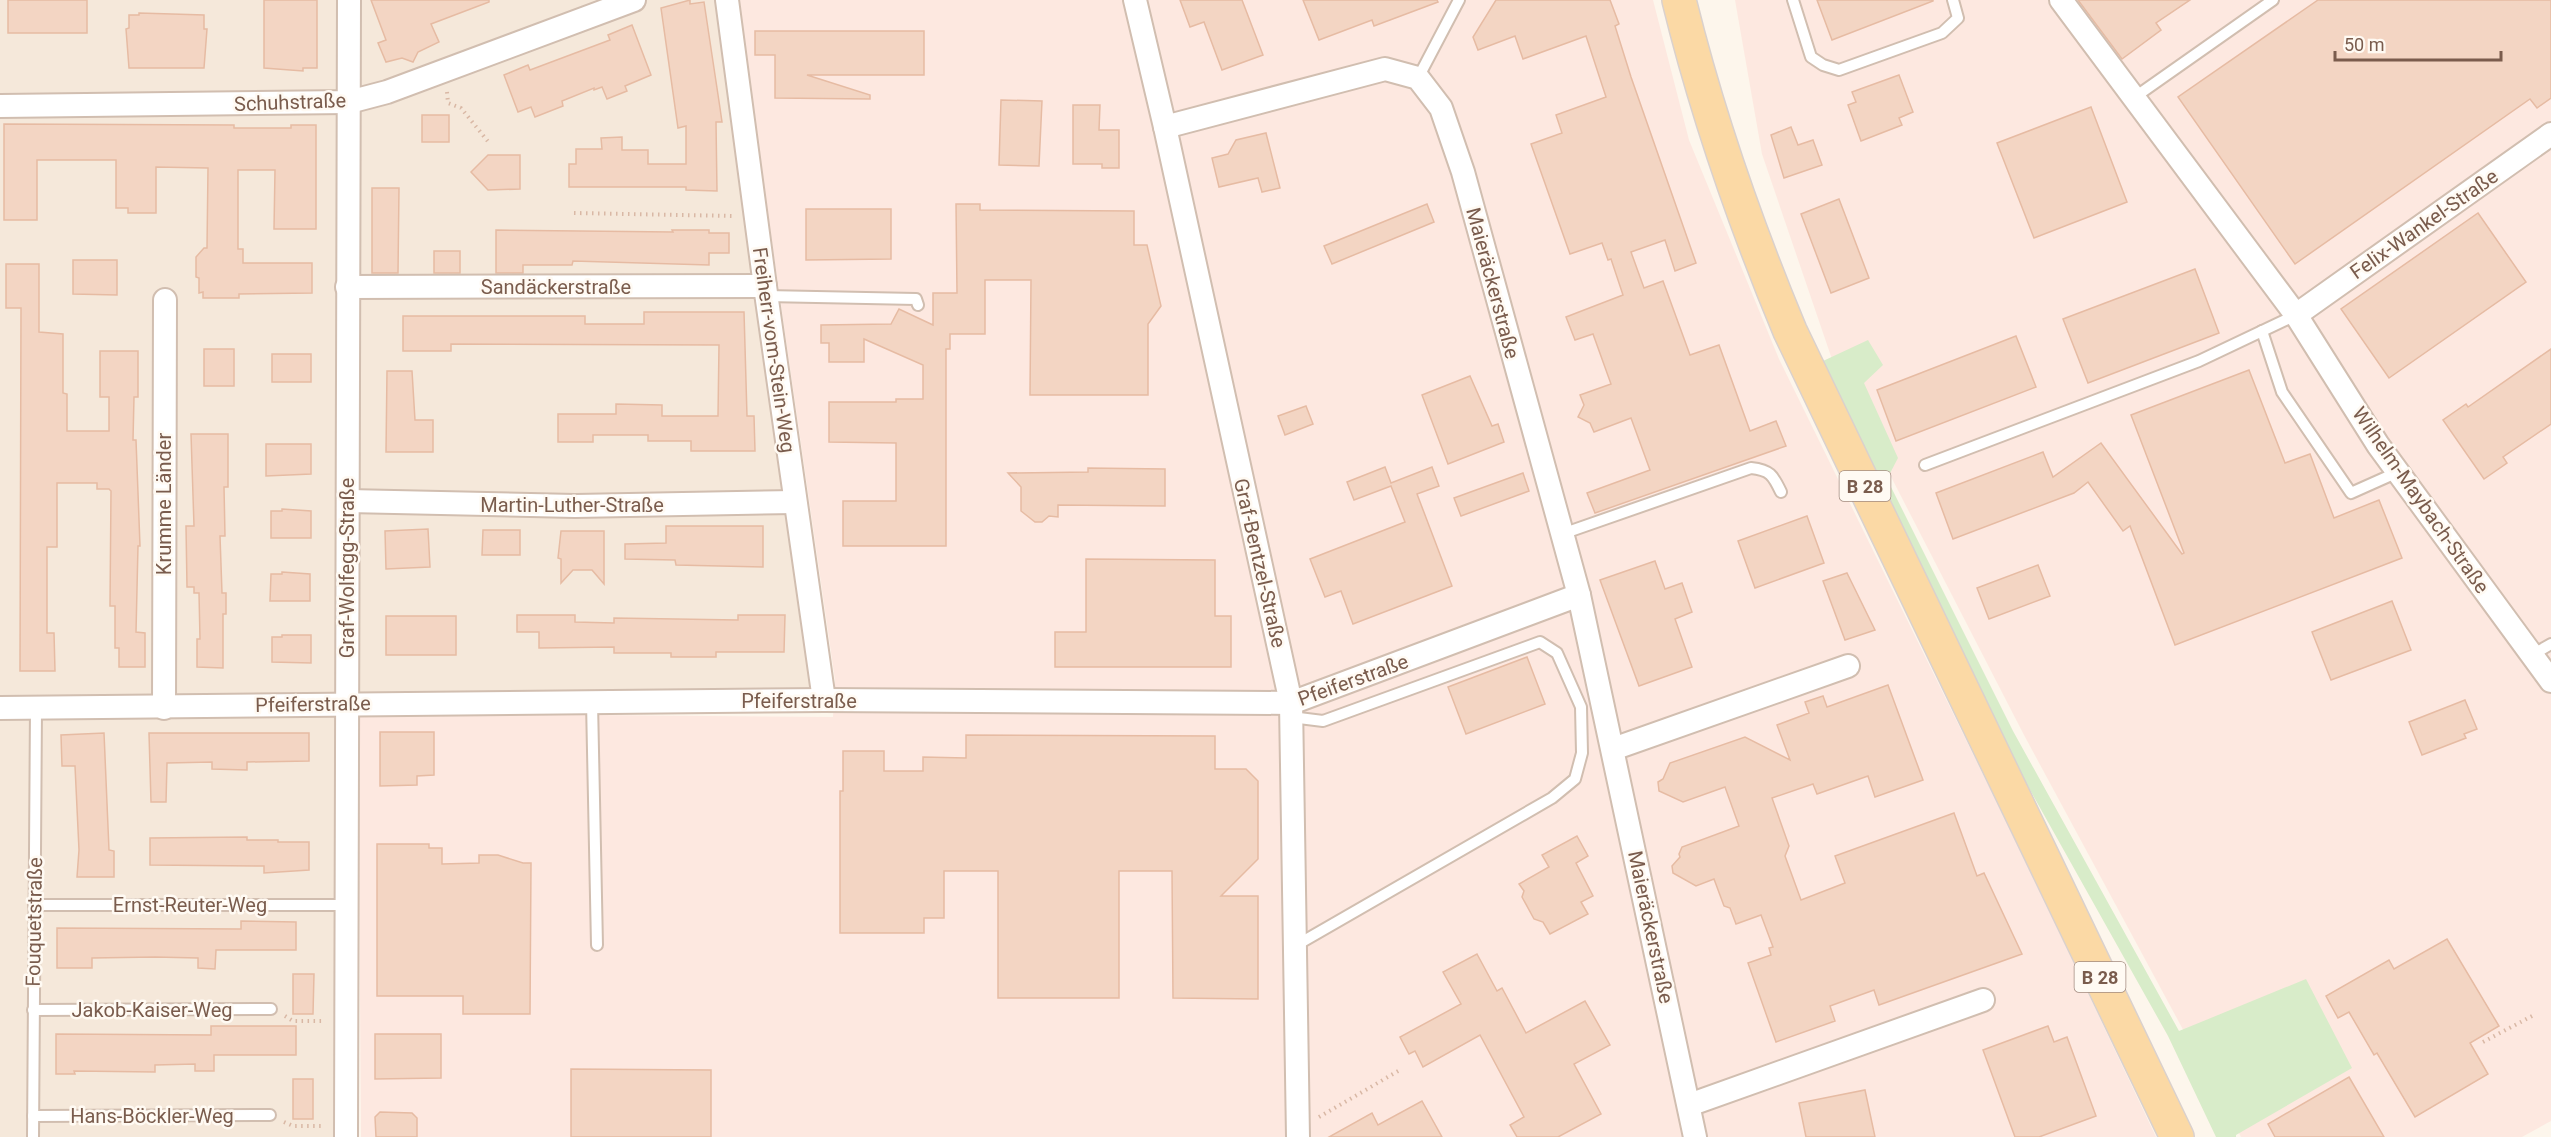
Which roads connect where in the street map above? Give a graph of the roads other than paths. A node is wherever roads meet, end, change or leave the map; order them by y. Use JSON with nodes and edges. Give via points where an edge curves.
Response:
{"nodes":[{"id":1,"x":349,"y":0,"type":"edge"},
{"id":2,"x":634,"y":0,"type":"edge"},
{"id":3,"x":727,"y":0,"type":"edge"},
{"id":4,"x":1135,"y":0,"type":"edge"},
{"id":5,"x":1459,"y":0,"type":"edge"},
{"id":6,"x":1679,"y":0,"type":"edge"},
{"id":7,"x":1793,"y":0,"type":"edge"},
{"id":8,"x":1953,"y":0,"type":"edge"},
{"id":9,"x":2061,"y":0,"type":"edge"},
{"id":10,"x":2273,"y":0,"type":"edge"},
{"id":11,"x":1418,"y":78,"type":"junction"},
{"id":12,"x":2135,"y":98,"type":"junction"},
{"id":13,"x":349,"y":102,"type":"junction"},
{"id":14,"x":0,"y":106,"type":"edge"},
{"id":15,"x":1165,"y":127,"type":"junction"},
{"id":16,"x":2551,"y":134,"type":"edge"},
{"id":17,"x":346,"y":287,"type":"junction"},
{"id":18,"x":765,"y":291,"type":"junction"},
{"id":19,"x":165,"y":300,"type":"dead end"},
{"id":20,"x":918,"y":305,"type":"dead end"},
{"id":21,"x":2296,"y":315,"type":"junction"},
{"id":22,"x":2262,"y":331,"type":"junction"},
{"id":23,"x":1925,"y":465,"type":"dead end"},
{"id":24,"x":2398,"y":472,"type":"junction"},
{"id":25,"x":1781,"y":492,"type":"dead end"},
{"id":26,"x":348,"y":501,"type":"junction"},
{"id":27,"x":795,"y":502,"type":"junction"},
{"id":28,"x":1562,"y":534,"type":"junction"},
{"id":29,"x":1579,"y":595,"type":"junction"},
{"id":30,"x":2541,"y":650,"type":"edge"},
{"id":31,"x":1848,"y":666,"type":"dead end"},
{"id":32,"x":2551,"y":681,"type":"edge"},
{"id":33,"x":824,"y":700,"type":"junction"},
{"id":34,"x":592,"y":702,"type":"junction"},
{"id":35,"x":347,"y":703,"type":"junction"},
{"id":36,"x":0,"y":708,"type":"edge"},
{"id":37,"x":36,"y":708,"type":"junction"},
{"id":38,"x":164,"y":708,"type":"junction"},
{"id":39,"x":1291,"y":710,"type":"junction"},
{"id":40,"x":1613,"y":749,"type":"junction"},
{"id":41,"x":34,"y":905,"type":"junction"},
{"id":42,"x":346,"y":905,"type":"junction"},
{"id":43,"x":597,"y":945,"type":"dead end"},
{"id":44,"x":1295,"y":946,"type":"junction"},
{"id":45,"x":1983,"y":1000,"type":"dead end"},
{"id":46,"x":271,"y":1009,"type":"road end"},
{"id":47,"x":33,"y":1010,"type":"junction"},
{"id":48,"x":1689,"y":1105,"type":"junction"},
{"id":49,"x":270,"y":1115,"type":"road end"},
{"id":50,"x":33,"y":1116,"type":"junction"},
{"id":51,"x":346,"y":1132,"type":"edge"},
{"id":52,"x":1298,"y":1133,"type":"edge"},
{"id":53,"x":33,"y":1137,"type":"edge"},
{"id":54,"x":1695,"y":1137,"type":"edge"},
{"id":55,"x":2177,"y":1137,"type":"edge"}],
"edges":[{"from":1,"to":13,"type":"street","name":"Graf-Wolfegg-Straße"},
{"from":2,"to":13,"type":"street","name":"Schuhstraße","via":[[387,92]]},
{"from":3,"to":18,"type":"street","name":"Freiherr-vom-Stein-Weg"},
{"from":4,"to":15,"type":"street","name":"Graf-Bentzel-Straße"},
{"from":5,"to":11,"type":"lane"},
{"from":6,"to":55,"type":"main road","number":"B 28","via":[[1721,149],[1790,331]]},
{"from":7,"to":8,"type":"lane","via":[[1811,57],[1839,69],[1942,33],[1958,18]]},
{"from":9,"to":12,"type":"street","name":"Wilhelm-Maybach-Straße"},
{"from":10,"to":12,"type":"lane"},
{"from":11,"to":15,"type":"street","via":[[1385,69]]},
{"from":11,"to":28,"type":"street","name":"Maieräckerstraße","via":[[1441,108],[1463,172]]},
{"from":12,"to":21,"type":"street","name":"Wilhelm-Maybach-Straße"},
{"from":13,"to":14,"type":"street","name":"Schuhstraße"},
{"from":13,"to":17,"type":"street","name":"Graf-Wolfegg-Straße"},
{"from":15,"to":39,"type":"street","name":"Graf-Bentzel-Straße"},
{"from":16,"to":21,"type":"street","name":"Felix-Wankel-Straße"},
{"from":17,"to":18,"type":"street","name":"Sandäckerstraße"},
{"from":17,"to":26,"type":"street","name":"Graf-Wolfegg-Straße"},
{"from":18,"to":20,"type":"lane","via":[[916,300]]},
{"from":18,"to":27,"type":"street","name":"Freiherr-vom-Stein-Weg"},
{"from":19,"to":38,"type":"street","name":"Krumme Länder"},
{"from":21,"to":22,"type":"lane"},
{"from":21,"to":24,"type":"street","name":"Wilhelm-Maybach-Straße"},
{"from":22,"to":23,"type":"lane","via":[[2199,361]]},
{"from":22,"to":24,"type":"lane","via":[[2282,392],[2351,493]]},
{"from":24,"to":30,"type":"street","name":"Wilhelm-Maybach-Straße"},
{"from":25,"to":28,"type":"lane","via":[[1766,470],[1751,468]]},
{"from":26,"to":27,"type":"street","name":"Martin-Luther-Straße","via":[[575,506]]},
{"from":26,"to":35,"type":"street","name":"Graf-Wolfegg-Straße"},
{"from":27,"to":33,"type":"street","name":"Freiherr-vom-Stein-Weg"},
{"from":28,"to":29,"type":"street","name":"Maieräckerstraße"},
{"from":29,"to":39,"type":"street","name":"Pfeiferstraße"},
{"from":29,"to":40,"type":"street","name":"Maieräckerstraße"},
{"from":30,"to":32,"type":"street","name":"Wilhelm-Maybach-Straße"},
{"from":31,"to":40,"type":"street"},
{"from":33,"to":34,"type":"street","name":"Pfeiferstraße"},
{"from":33,"to":39,"type":"street","name":"Pfeiferstraße"},
{"from":34,"to":35,"type":"street","name":"Pfeiferstraße"},
{"from":34,"to":43,"type":"lane"},
{"from":35,"to":38,"type":"street","name":"Pfeiferstraße"},
{"from":35,"to":42,"type":"street","name":"Graf-Wolfegg-Straße"},
{"from":36,"to":37,"type":"street","name":"Pfeiferstraße"},
{"from":37,"to":38,"type":"street","name":"Pfeiferstraße"},
{"from":37,"to":41,"type":"lane","name":"Fouquetstraße"},
{"from":39,"to":44,"type":"street","name":"Graf-Bentzel-Straße"},
{"from":39,"to":44,"type":"lane","via":[[1323,721],[1540,642],[1557,653],[1581,707],[1582,753],[1575,779],[1552,798]]},
{"from":40,"to":48,"type":"street","name":"Maieräckerstraße"},
{"from":41,"to":42,"type":"lane","name":"Ernst-Reuter-Weg"},
{"from":41,"to":47,"type":"lane","name":"Fouquetstraße"},
{"from":42,"to":51,"type":"street","name":"Graf-Wolfegg-Straße"},
{"from":44,"to":52,"type":"street","name":"Graf-Bentzel-Straße"},
{"from":45,"to":48,"type":"street"},
{"from":46,"to":47,"type":"lane","name":"Jakob-Kaiser-Weg"},
{"from":47,"to":50,"type":"lane","name":"Fouquetstraße"},
{"from":48,"to":54,"type":"street","name":"Maieräckerstraße"},
{"from":49,"to":50,"type":"lane","name":"Hans-Böckler-Weg"},
{"from":50,"to":53,"type":"lane","name":"Fouquetstraße"}]}
